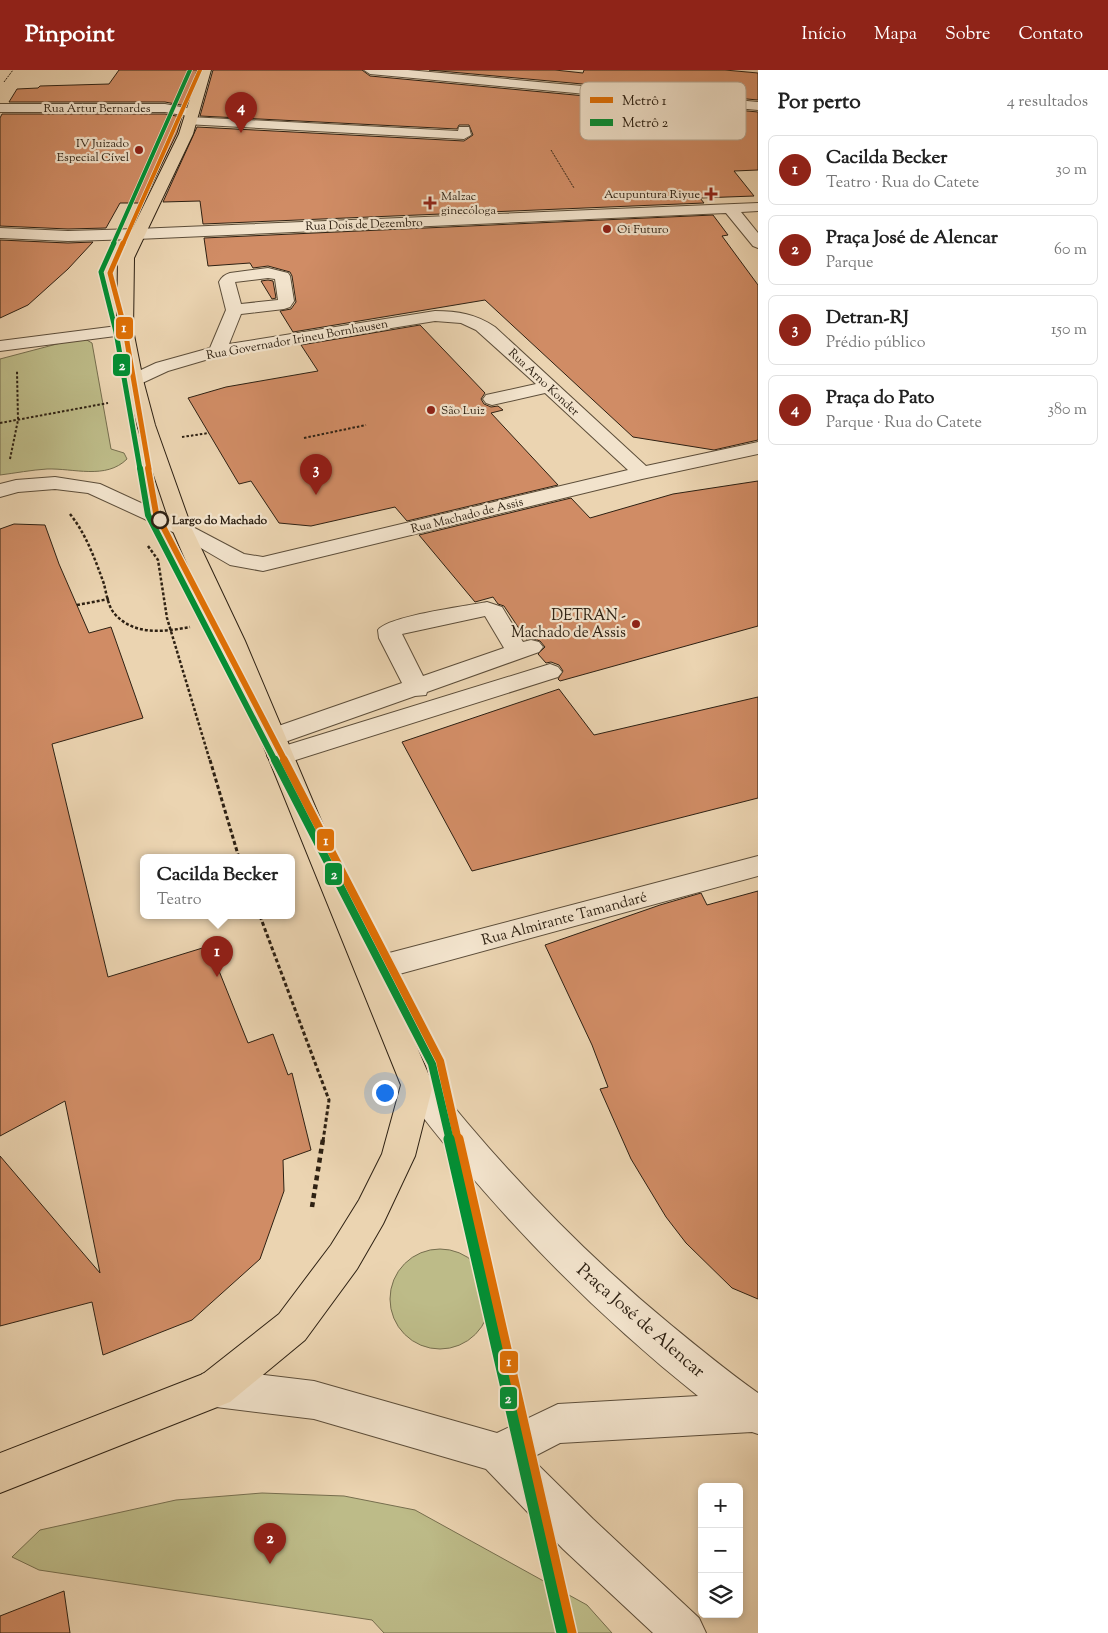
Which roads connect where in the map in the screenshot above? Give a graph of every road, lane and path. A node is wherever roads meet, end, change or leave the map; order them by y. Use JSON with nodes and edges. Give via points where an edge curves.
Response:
{"nodes":[{"id":1,"x":13,"y":70,"type":"edge"},
{"id":2,"x":205,"y":70,"type":"edge"},
{"id":3,"x":370,"y":70,"type":"edge"},
{"id":4,"x":0,"y":87,"type":"edge"},
{"id":5,"x":580,"y":89,"type":"edge"},
{"id":6,"x":0,"y":108,"type":"edge"},
{"id":7,"x":192,"y":117,"type":"junction"},
{"id":8,"x":464,"y":130,"type":"dead end"},
{"id":9,"x":551,"y":150,"type":"dead end"},
{"id":10,"x":758,"y":207,"type":"edge"},
{"id":11,"x":730,"y":208,"type":"junction"},
{"id":12,"x":589,"y":214,"type":"junction"},
{"id":13,"x":0,"y":234,"type":"edge"},
{"id":14,"x":137,"y":234,"type":"junction"},
{"id":15,"x":758,"y":243,"type":"edge"},
{"id":16,"x":234,"y":310,"type":"dead end"},
{"id":17,"x":435,"y":316,"type":"joint"},
{"id":18,"x":125,"y":330,"type":"junction"},
{"id":19,"x":7,"y":345,"type":"edge"},
{"id":20,"x":217,"y":351,"type":"junction"},
{"id":21,"x":549,"y":387,"type":"junction"},
{"id":22,"x":137,"y":388,"type":"junction"},
{"id":23,"x":492,"y":399,"type":"dead end"},
{"id":24,"x":18,"y":420,"type":"junction"},
{"id":25,"x":0,"y":423,"type":"edge"},
{"id":26,"x":366,"y":425,"type":"dead end"},
{"id":27,"x":304,"y":438,"type":"dead end"},
{"id":28,"x":758,"y":448,"type":"edge"},
{"id":29,"x":9,"y":464,"type":"dead end"},
{"id":30,"x":642,"y":473,"type":"junction"},
{"id":31,"x":0,"y":491,"type":"edge"},
{"id":32,"x":66,"y":512,"type":"dead end"},
{"id":33,"x":182,"y":529,"type":"junction"},
{"id":34,"x":148,"y":545,"type":"dead end"},
{"id":35,"x":109,"y":599,"type":"junction"},
{"id":36,"x":78,"y":605,"type":"dead end"},
{"id":37,"x":162,"y":634,"type":"dead end"},
{"id":38,"x":550,"y":672,"type":"dead end"},
{"id":39,"x":417,"y":688,"type":"junction"},
{"id":40,"x":276,"y":746,"type":"junction"},
{"id":41,"x":238,"y":854,"type":"edge"},
{"id":42,"x":758,"y":866,"type":"edge"},
{"id":43,"x":261,"y":919,"type":"edge"},
{"id":44,"x":370,"y":970,"type":"junction"},
{"id":45,"x":417,"y":1085,"type":"junction"},
{"id":46,"x":312,"y":1207,"type":"dead end"},
{"id":47,"x":216,"y":1388,"type":"junction"},
{"id":48,"x":757,"y":1413,"type":"edge"},
{"id":49,"x":498,"y":1453,"type":"junction"},
{"id":50,"x":0,"y":1473,"type":"edge"},
{"id":51,"x":684,"y":1633,"type":"edge"}],
"edges":[{"from":1,"to":4,"type":"path"},
{"from":2,"to":7,"type":"main road"},
{"from":3,"to":5,"type":"street"},
{"from":6,"to":7,"type":"street","name":"Rua Artur Bernardes","via":[[164,108]]},
{"from":7,"to":8,"type":"street","name":"Rua Artur Bernardes","via":[[464,135]]},
{"from":7,"to":14,"type":"main road"},
{"from":9,"to":12,"type":"path"},
{"from":10,"to":11,"type":"street","name":"Rua Dois de Dezembro"},
{"from":11,"to":12,"type":"street","name":"Rua Dois de Dezembro"},
{"from":11,"to":15,"type":"street"},
{"from":12,"to":14,"type":"street","name":"Rua Dois de Dezembro"},
{"from":13,"to":14,"type":"street","name":"Rua Dois de Dezembro"},
{"from":14,"to":18,"type":"main road","via":[[126,258]]},
{"from":16,"to":20,"type":"street"},
{"from":17,"to":20,"type":"street","name":"Rua Governador Irineu Bornhausen"},
{"from":17,"to":21,"type":"street","name":"Rua Arno Konder","via":[[477,321]]},
{"from":18,"to":19,"type":"street"},
{"from":18,"to":22,"type":"main road"},
{"from":19,"to":24,"type":"path","via":[[17,370]]},
{"from":20,"to":22,"type":"street","name":"Rua Governador Irineu Bornhausen","via":[[187,359]]},
{"from":21,"to":23,"type":"street"},
{"from":21,"to":30,"type":"street","name":"Rua Arno Konder"},
{"from":22,"to":24,"type":"path"},
{"from":22,"to":33,"type":"main road","via":[[146,425]]},
{"from":24,"to":25,"type":"path"},
{"from":24,"to":29,"type":"path"},
{"from":26,"to":27,"type":"path"},
{"from":28,"to":30,"type":"street","name":"Rua Machado de Assis"},
{"from":30,"to":33,"type":"street","name":"Rua Machado de Assis","via":[[263,564],[238,560]]},
{"from":31,"to":33,"type":"street","via":[[16,486],[55,483],[93,488]]},
{"from":32,"to":35,"type":"path","via":[[83,534]]},
{"from":33,"to":40,"type":"main road"},
{"from":34,"to":41,"type":"path","via":[[158,560],[167,618]]},
{"from":35,"to":36,"type":"path"},
{"from":35,"to":37,"type":"path","via":[[113,612],[120,618],[144,631]]},
{"from":38,"to":40,"type":"street"},
{"from":39,"to":39,"type":"street","via":[[524,650],[494,612],[487,609],[400,626],[390,630],[391,638]]},
{"from":39,"to":40,"type":"street"},
{"from":40,"to":44,"type":"main road"},
{"from":42,"to":44,"type":"street","name":"Rua Almirante Tamandaré"},
{"from":43,"to":46,"type":"path","via":[[329,1100]]},
{"from":44,"to":45,"type":"main road"},
{"from":45,"to":47,"type":"main road","via":[[398,1156],[371,1212],[344,1257],[292,1327]]},
{"from":45,"to":48,"type":"street","name":"Praça José de Alencar","via":[[453,1133],[564,1253],[629,1315],[699,1372]]},
{"from":47,"to":49,"type":"street","via":[[314,1400]]},
{"from":47,"to":50,"type":"main road"},
{"from":48,"to":49,"type":"street","name":"Praça José de Alencar","via":[[558,1424]]},
{"from":49,"to":51,"type":"street","via":[[578,1534]]}]}
